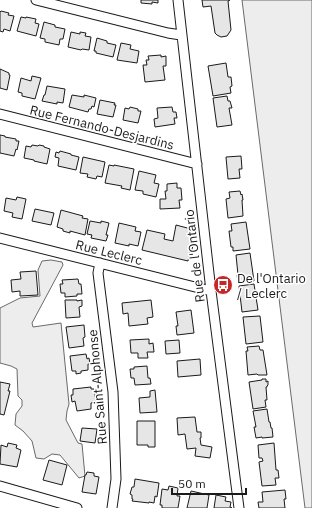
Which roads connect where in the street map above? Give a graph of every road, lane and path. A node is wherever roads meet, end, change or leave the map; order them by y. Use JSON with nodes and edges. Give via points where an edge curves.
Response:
{"nodes":[{"id":1,"x":36,"y":0,"type":"edge"},
{"id":2,"x":178,"y":0,"type":"edge"},
{"id":3,"x":181,"y":35,"type":"junction"},
{"id":4,"x":0,"y":114,"type":"edge"},
{"id":5,"x":197,"y":164,"type":"junction"},
{"id":6,"x":1,"y":241,"type":"edge"},
{"id":7,"x":100,"y":263,"type":"junction"},
{"id":8,"x":212,"y":291,"type":"junction"},
{"id":9,"x":0,"y":486,"type":"edge"},
{"id":10,"x":77,"y":508,"type":"edge"},
{"id":11,"x":112,"y":508,"type":"edge"},
{"id":12,"x":239,"y":508,"type":"edge"}],
"edges":[{"from":1,"to":3,"type":"street"},
{"from":2,"to":3,"type":"street","name":"Rue de l'Ontario"},
{"from":3,"to":5,"type":"street","name":"Rue de l'Ontario"},
{"from":4,"to":5,"type":"street","name":"Rue Fernando-Desjardins"},
{"from":5,"to":8,"type":"street","name":"Rue de l'Ontario"},
{"from":6,"to":7,"type":"street","name":"Rue Leclerc"},
{"from":7,"to":8,"type":"street","name":"Rue Leclerc"},
{"from":7,"to":11,"type":"street","name":"Rue Saint-Alphonse","via":[[98,273],[113,392],[116,480]]},
{"from":8,"to":12,"type":"street","name":"Rue de l'Ontario"},
{"from":9,"to":10,"type":"street"}]}
